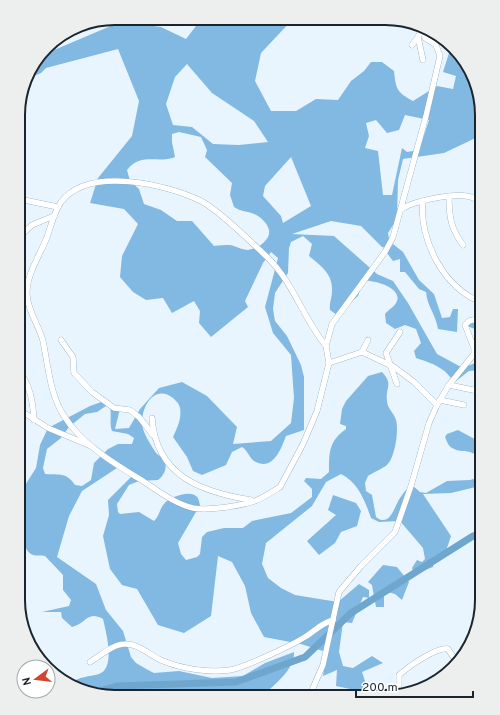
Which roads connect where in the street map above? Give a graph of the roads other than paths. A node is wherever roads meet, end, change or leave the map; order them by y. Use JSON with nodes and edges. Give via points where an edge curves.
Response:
{"nodes":[{"id":1,"x":421,"y":32,"type":"edge"},
{"id":2,"x":424,"y":34,"type":"edge"},
{"id":3,"x":418,"y":37,"type":"junction"},
{"id":4,"x":412,"y":45,"type":"dead end"},
{"id":5,"x":423,"y":60,"type":"dead end"},
{"id":6,"x":449,"y":197,"type":"junction"},
{"id":7,"x":475,"y":199,"type":"edge"},
{"id":8,"x":25,"y":200,"type":"edge"},
{"id":9,"x":423,"y":201,"type":"junction"},
{"id":10,"x":58,"y":207,"type":"junction"},
{"id":11,"x":401,"y":209,"type":"junction"},
{"id":12,"x":54,"y":216,"type":"junction"},
{"id":13,"x":25,"y":231,"type":"edge"},
{"id":14,"x":463,"y":245,"type":"dead end"},
{"id":15,"x":475,"y":298,"type":"edge"},
{"id":16,"x":475,"y":320,"type":"edge"},
{"id":17,"x":400,"y":332,"type":"dead end"},
{"id":18,"x":61,"y":340,"type":"dead end"},
{"id":19,"x":368,"y":340,"type":"dead end"},
{"id":20,"x":326,"y":346,"type":"junction"},
{"id":21,"x":362,"y":352,"type":"junction"},
{"id":22,"x":329,"y":362,"type":"junction"},
{"id":23,"x":390,"y":364,"type":"junction"},
{"id":24,"x":25,"y":378,"type":"edge"},
{"id":25,"x":397,"y":384,"type":"dead end"},
{"id":26,"x":449,"y":385,"type":"junction"},
{"id":27,"x":475,"y":390,"type":"edge"},
{"id":28,"x":438,"y":402,"type":"junction"},
{"id":29,"x":464,"y":405,"type":"dead end"},
{"id":30,"x":25,"y":414,"type":"edge"},
{"id":31,"x":152,"y":418,"type":"dead end"},
{"id":32,"x":34,"y":420,"type":"junction"},
{"id":33,"x":154,"y":437,"type":"junction"},
{"id":34,"x":91,"y":446,"type":"junction"},
{"id":35,"x":255,"y":501,"type":"junction"},
{"id":36,"x":334,"y":620,"type":"junction"},
{"id":37,"x":454,"y":658,"type":"edge"},
{"id":38,"x":90,"y":662,"type":"dead end"},
{"id":39,"x":399,"y":689,"type":"edge"},
{"id":40,"x":312,"y":690,"type":"edge"}],
"edges":[{"from":1,"to":3,"type":"street"},
{"from":2,"to":11,"type":"street","via":[[425,38],[439,48],[440,56]]},
{"from":3,"to":4,"type":"street"},
{"from":3,"to":5,"type":"street"},
{"from":6,"to":7,"type":"street","via":[[464,196]]},
{"from":6,"to":9,"type":"street"},
{"from":6,"to":14,"type":"street","via":[[450,221]]},
{"from":8,"to":10,"type":"street"},
{"from":9,"to":11,"type":"street"},
{"from":9,"to":15,"type":"street","via":[[422,215],[426,235],[437,260],[445,274],[462,291]]},
{"from":10,"to":12,"type":"street"},
{"from":10,"to":20,"type":"street","via":[[68,195],[83,187],[123,181],[155,186],[202,202],[276,266],[314,332]]},
{"from":11,"to":20,"type":"street","via":[[389,245],[336,317]]},
{"from":12,"to":13,"type":"street","via":[[32,225]]},
{"from":12,"to":34,"type":"street","via":[[28,281],[28,302],[32,317],[41,333],[53,390],[60,409],[74,429]]},
{"from":16,"to":26,"type":"street","via":[[465,324],[474,354]]},
{"from":17,"to":23,"type":"street","via":[[386,353]]},
{"from":18,"to":33,"type":"street","via":[[73,357],[74,373],[92,392],[114,408],[130,410],[139,417]]},
{"from":19,"to":21,"type":"street"},
{"from":20,"to":22,"type":"street"},
{"from":21,"to":22,"type":"street"},
{"from":21,"to":23,"type":"street"},
{"from":22,"to":35,"type":"street","via":[[317,412],[303,444],[280,487]]},
{"from":23,"to":25,"type":"street"},
{"from":23,"to":28,"type":"street"},
{"from":24,"to":32,"type":"street","via":[[31,394]]},
{"from":26,"to":27,"type":"street"},
{"from":26,"to":28,"type":"street"},
{"from":28,"to":29,"type":"street"},
{"from":28,"to":36,"type":"street","via":[[429,423],[399,524],[388,540],[339,592]]},
{"from":30,"to":32,"type":"street"},
{"from":31,"to":33,"type":"street"},
{"from":32,"to":34,"type":"street"},
{"from":33,"to":35,"type":"street","via":[[160,453],[196,486],[218,494]]},
{"from":34,"to":35,"type":"street","via":[[161,493],[186,506],[204,509]]},
{"from":36,"to":38,"type":"street","via":[[322,623],[287,647],[230,670],[207,670],[165,662],[131,644],[119,645]]},
{"from":36,"to":40,"type":"street","via":[[323,665]]},
{"from":37,"to":39,"type":"street","via":[[448,649],[438,650],[406,669],[400,675]]}]}
